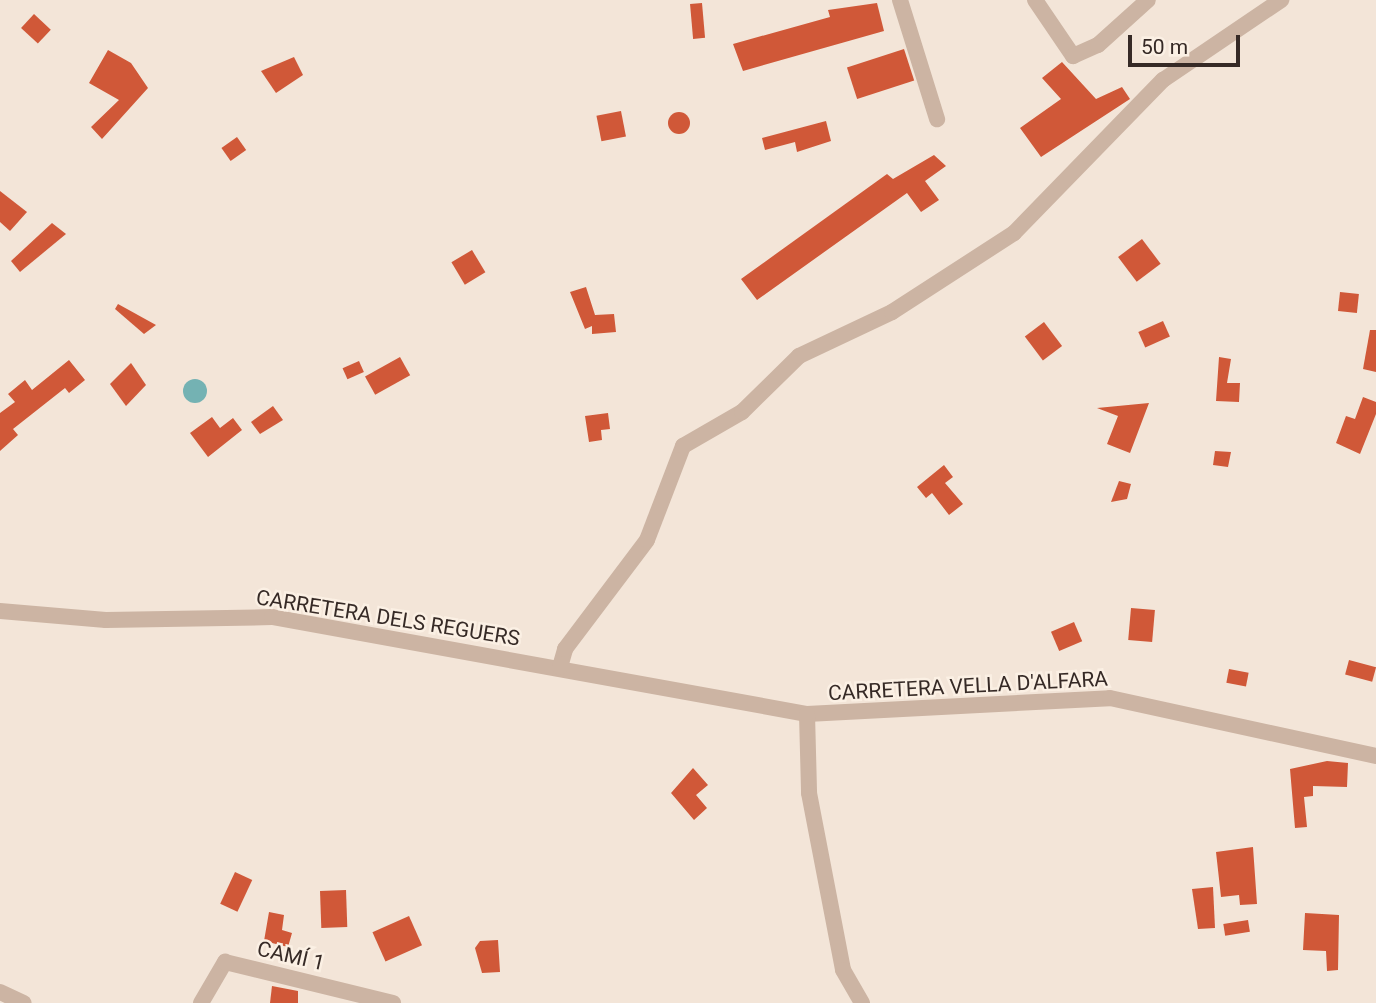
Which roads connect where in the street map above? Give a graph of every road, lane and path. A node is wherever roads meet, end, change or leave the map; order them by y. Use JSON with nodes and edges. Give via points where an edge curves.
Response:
{"nodes":[{"id":1,"x":900,"y":0,"type":"edge"},
{"id":2,"x":1035,"y":0,"type":"edge"},
{"id":3,"x":1148,"y":0,"type":"edge"},
{"id":4,"x":1281,"y":0,"type":"edge"},
{"id":5,"x":937,"y":119,"type":"dead end"},
{"id":6,"x":0,"y":611,"type":"edge"},
{"id":7,"x":560,"y":667,"type":"junction"},
{"id":8,"x":807,"y":714,"type":"junction"},
{"id":9,"x":1376,"y":756,"type":"edge"},
{"id":10,"x":0,"y":992,"type":"edge"},
{"id":11,"x":24,"y":1003,"type":"edge"},
{"id":12,"x":201,"y":1003,"type":"edge"},
{"id":13,"x":393,"y":1003,"type":"edge"},
{"id":14,"x":862,"y":1003,"type":"edge"}],
"edges":[{"from":1,"to":5,"type":"street"},
{"from":2,"to":3,"type":"street","via":[[1073,56],[1098,45]]},
{"from":4,"to":7,"type":"street","via":[[1163,80],[1014,233],[892,312],[799,356],[742,412],[683,446],[647,540],[565,649]]},
{"from":6,"to":7,"type":"street","name":"CARRETERA DELS REGUERS","via":[[106,620],[272,617]]},
{"from":7,"to":8,"type":"street","name":"CARRETERA VELLA D'ALFARA"},
{"from":8,"to":9,"type":"street","name":"CARRETERA VELLA D'ALFARA","via":[[1110,698]]},
{"from":8,"to":14,"type":"street","via":[[809,793],[844,970]]},
{"from":10,"to":11,"type":"street"},
{"from":12,"to":13,"type":"street","name":"CAMÍ 1","via":[[225,962]]}]}
